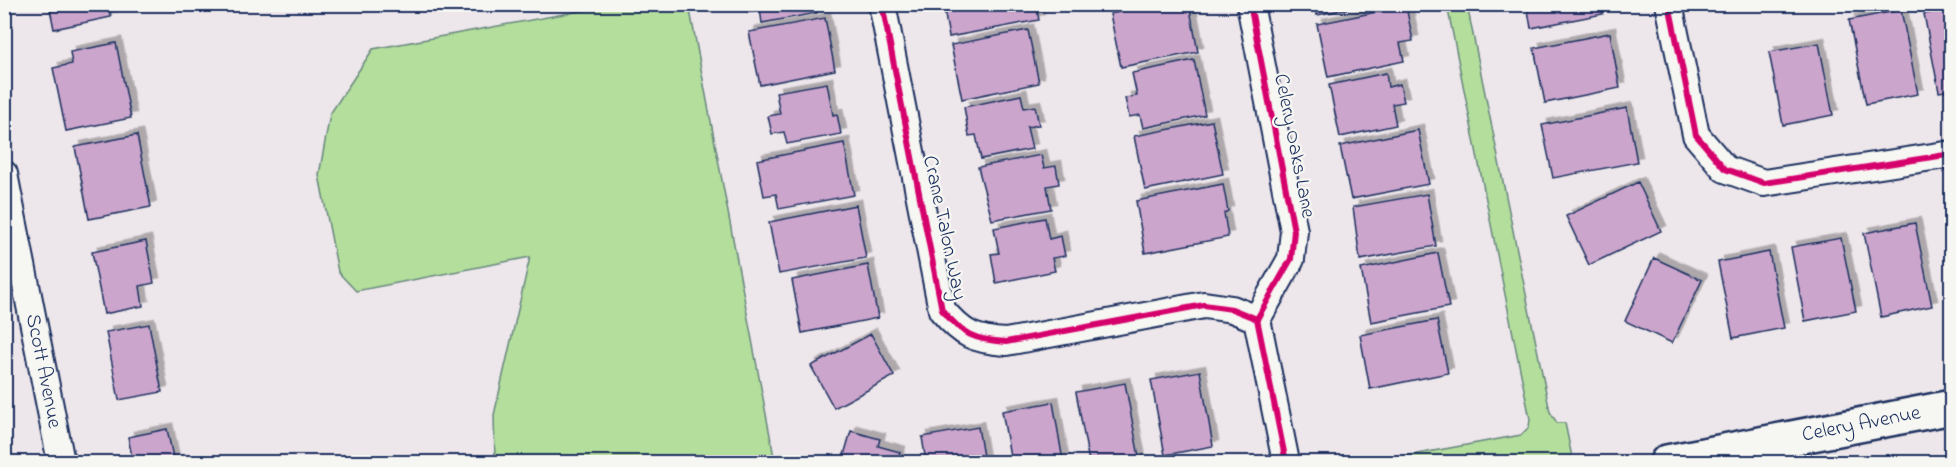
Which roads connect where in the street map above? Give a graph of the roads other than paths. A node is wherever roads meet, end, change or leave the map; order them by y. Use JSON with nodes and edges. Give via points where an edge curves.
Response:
{"nodes":[{"id":1,"x":882,"y":4,"type":"edge"},
{"id":2,"x":1250,"y":4,"type":"edge"},
{"id":3,"x":1669,"y":4,"type":"edge"},
{"id":4,"x":1952,"y":154,"type":"edge"},
{"id":5,"x":4,"y":174,"type":"edge"},
{"id":6,"x":1257,"y":319,"type":"junction"},
{"id":7,"x":1952,"y":407,"type":"edge"},
{"id":8,"x":61,"y":462,"type":"edge"},
{"id":9,"x":1286,"y":462,"type":"edge"},
{"id":10,"x":1667,"y":462,"type":"edge"}],
"edges":[{"from":1,"to":6,"type":"street","name":"Crane Talon Way","via":[[942,310],[956,327],[980,341],[1006,342],[1204,305],[1232,309]]},
{"from":2,"to":6,"type":"street","name":"Celery Oaks Lane","via":[[1294,231],[1291,259]]},
{"from":3,"to":4,"type":"street","via":[[1696,135],[1725,169],[1764,183]]},
{"from":5,"to":8,"type":"street","name":"Scott Avenue"},
{"from":6,"to":9,"type":"street"},
{"from":7,"to":10,"type":"main road","name":"Celery Avenue"}]}
